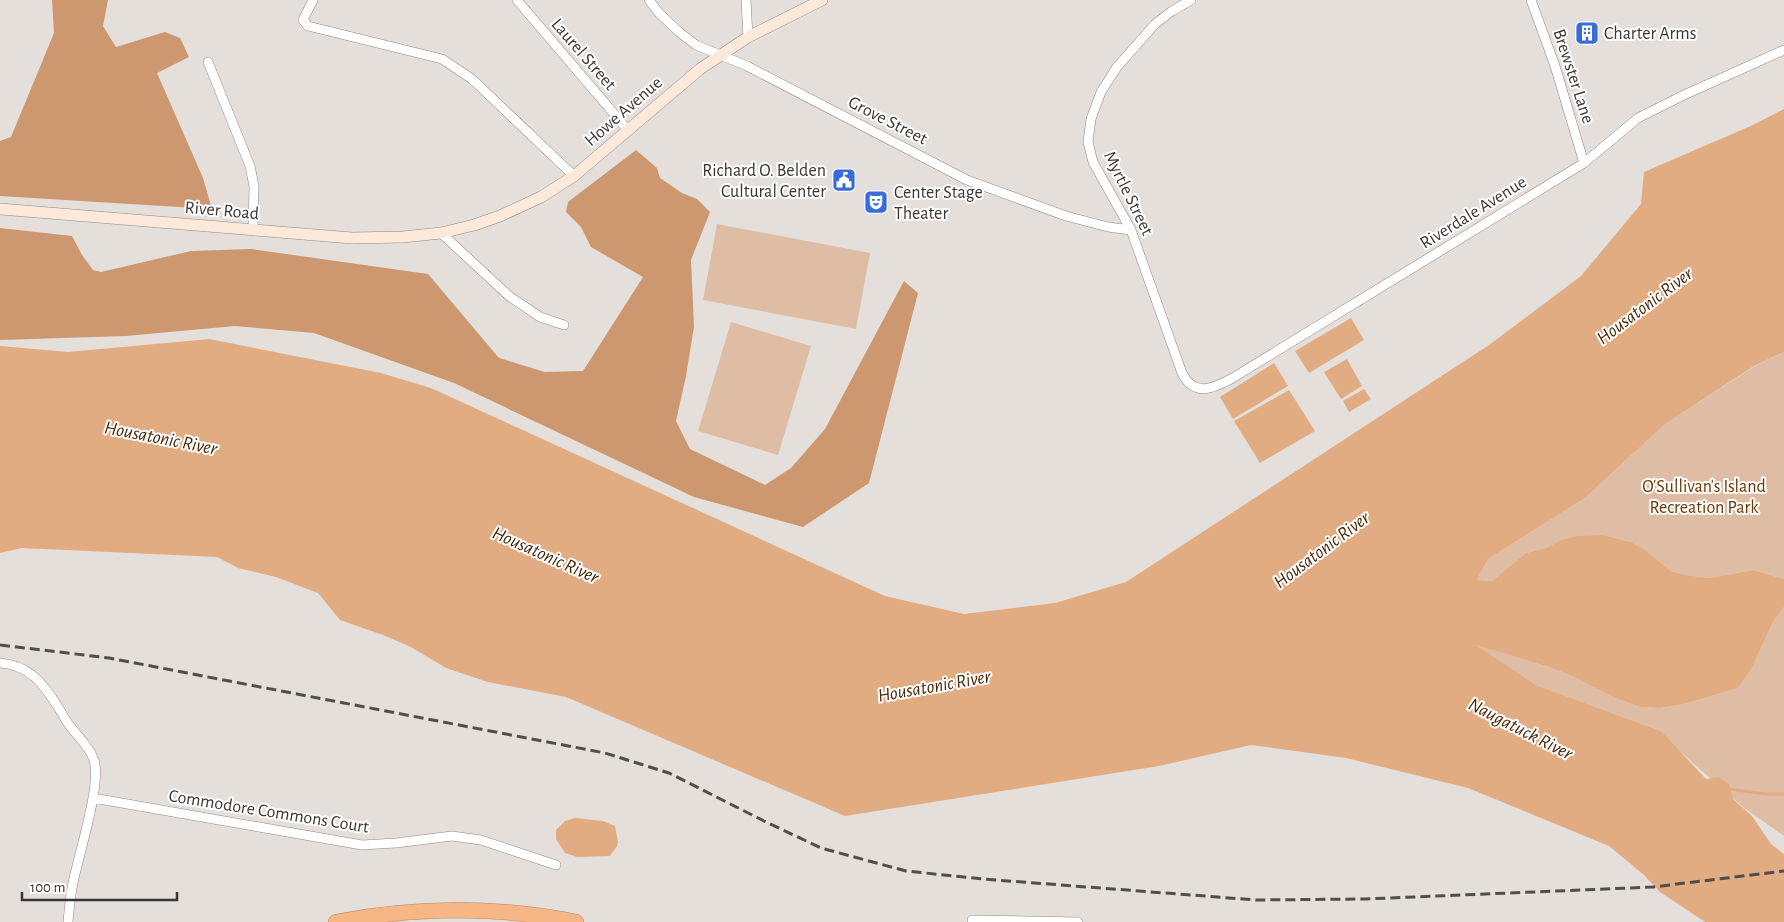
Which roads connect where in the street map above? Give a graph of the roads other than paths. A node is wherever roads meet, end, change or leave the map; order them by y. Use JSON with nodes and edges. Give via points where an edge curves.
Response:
{"nodes":[{"id":1,"x":313,"y":0,"type":"edge"},
{"id":2,"x":517,"y":0,"type":"edge"},
{"id":3,"x":649,"y":0,"type":"edge"},
{"id":4,"x":746,"y":0,"type":"edge"},
{"id":5,"x":822,"y":0,"type":"edge"},
{"id":6,"x":1191,"y":0,"type":"edge"},
{"id":7,"x":1532,"y":0,"type":"edge"},
{"id":8,"x":748,"y":37,"type":"junction"},
{"id":9,"x":1784,"y":50,"type":"edge"},
{"id":10,"x":721,"y":55,"type":"junction"},
{"id":11,"x":208,"y":62,"type":"dead end"},
{"id":12,"x":628,"y":129,"type":"junction"},
{"id":13,"x":1584,"y":163,"type":"junction"},
{"id":14,"x":574,"y":176,"type":"junction"},
{"id":15,"x":0,"y":208,"type":"edge"},
{"id":16,"x":253,"y":230,"type":"junction"},
{"id":17,"x":1131,"y":230,"type":"junction"},
{"id":18,"x":441,"y":233,"type":"junction"},
{"id":19,"x":564,"y":325,"type":"dead end"},
{"id":20,"x":1182,"y":373,"type":"joint"},
{"id":21,"x":0,"y":663,"type":"edge"},
{"id":22,"x":93,"y":798,"type":"junction"},
{"id":23,"x":556,"y":865,"type":"dead end"},
{"id":24,"x":972,"y":920,"type":"dead end"},
{"id":25,"x":68,"y":922,"type":"edge"},
{"id":26,"x":336,"y":922,"type":"edge"},
{"id":27,"x":576,"y":922,"type":"edge"},
{"id":28,"x":1078,"y":922,"type":"edge"}],
"edges":[{"from":1,"to":14,"type":"street","via":[[303,20],[308,26],[442,59],[472,80]]},
{"from":2,"to":12,"type":"street","name":"Laurel Street"},
{"from":3,"to":10,"type":"street","name":"Grove Street","via":[[678,32],[704,49]]},
{"from":4,"to":8,"type":"street"},
{"from":5,"to":8,"type":"main road","name":"Howe Avenue"},
{"from":6,"to":17,"type":"street","name":"Myrtle Street","via":[[1155,24],[1117,67],[1101,92],[1091,119],[1088,142],[1093,162]]},
{"from":7,"to":13,"type":"street","name":"Brewster Lane"},
{"from":8,"to":10,"type":"main road","name":"Howe Avenue"},
{"from":9,"to":13,"type":"street","name":"Riverdale Avenue","via":[[1638,118]]},
{"from":10,"to":12,"type":"main road","name":"Howe Avenue"},
{"from":10,"to":17,"type":"street","name":"Grove Street","via":[[967,180],[1066,216]]},
{"from":11,"to":16,"type":"street","via":[[250,166],[254,186]]},
{"from":12,"to":14,"type":"main road","name":"Howe Avenue"},
{"from":13,"to":20,"type":"street","name":"Riverdale Avenue","via":[[1232,379],[1203,389],[1187,383]]},
{"from":14,"to":18,"type":"main road","name":"Howe Avenue","via":[[541,197],[500,216]]},
{"from":15,"to":16,"type":"main road","name":"River Road"},
{"from":16,"to":18,"type":"main road","name":"River Road","via":[[352,238]]},
{"from":17,"to":20,"type":"street","name":"Myrtle Street"},
{"from":18,"to":19,"type":"street","via":[[510,296],[540,317]]},
{"from":21,"to":22,"type":"street","via":[[22,668],[49,692],[95,762]]},
{"from":22,"to":23,"type":"street","name":"Commodore Commons Court","via":[[362,845],[452,836],[481,840]]},
{"from":22,"to":25,"type":"street","via":[[72,887]]},
{"from":24,"to":28,"type":"street"},
{"from":26,"to":27,"type":"highway","via":[[395,913],[459,910],[552,917]]}]}
